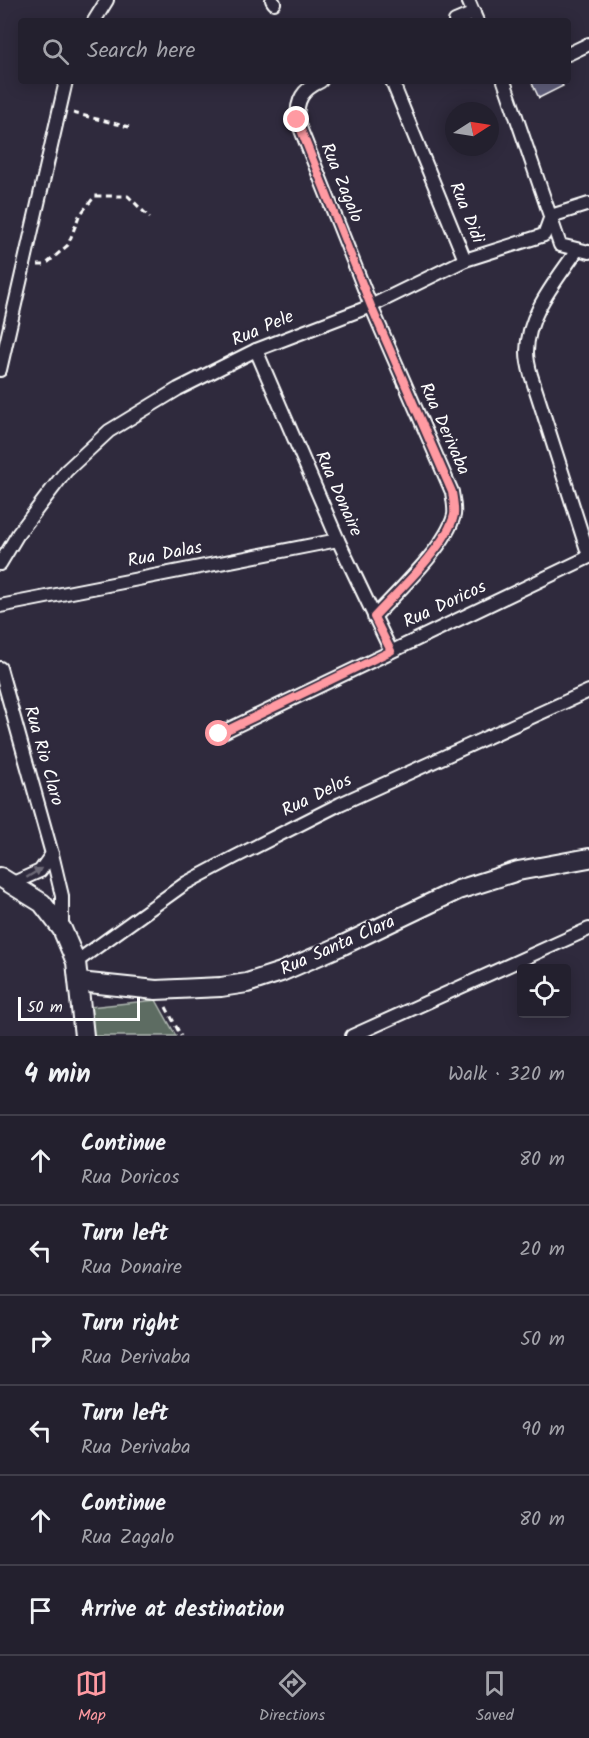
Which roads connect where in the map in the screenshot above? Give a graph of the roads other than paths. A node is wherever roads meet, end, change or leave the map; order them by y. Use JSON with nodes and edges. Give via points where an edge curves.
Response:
{"nodes":[{"id":1,"x":107,"y":0,"type":"edge"},
{"id":2,"x":468,"y":0,"type":"edge"},
{"id":3,"x":475,"y":17,"type":"edge"},
{"id":4,"x":96,"y":18,"type":"edge"},
{"id":5,"x":589,"y":44,"type":"edge"},
{"id":6,"x":571,"y":53,"type":"edge"},
{"id":7,"x":65,"y":84,"type":"edge"},
{"id":8,"x":317,"y":84,"type":"edge"},
{"id":9,"x":393,"y":84,"type":"edge"},
{"id":10,"x":508,"y":84,"type":"edge"},
{"id":11,"x":589,"y":204,"type":"edge"},
{"id":12,"x":551,"y":216,"type":"junction"},
{"id":13,"x":583,"y":251,"type":"edge"},
{"id":14,"x":465,"y":260,"type":"junction"},
{"id":15,"x":371,"y":306,"type":"junction"},
{"id":16,"x":256,"y":350,"type":"junction"},
{"id":17,"x":0,"y":370,"type":"edge"},
{"id":18,"x":338,"y":540,"type":"junction"},
{"id":19,"x":589,"y":557,"type":"edge"},
{"id":20,"x":0,"y":564,"type":"edge"},
{"id":21,"x":0,"y":606,"type":"edge"},
{"id":22,"x":374,"y":617,"type":"junction"},
{"id":23,"x":391,"y":651,"type":"junction"},
{"id":24,"x":0,"y":668,"type":"edge"},
{"id":25,"x":589,"y":691,"type":"edge"},
{"id":26,"x":219,"y":734,"type":"dead end"},
{"id":27,"x":52,"y":854,"type":"junction"},
{"id":28,"x":589,"y":858,"type":"edge"},
{"id":29,"x":5,"y":880,"type":"edge"},
{"id":30,"x":62,"y":929,"type":"junction"},
{"id":31,"x":589,"y":929,"type":"edge"},
{"id":32,"x":76,"y":962,"type":"junction"},
{"id":33,"x":79,"y":982,"type":"junction"},
{"id":34,"x":84,"y":1036,"type":"edge"},
{"id":35,"x":352,"y":1036,"type":"edge"}],
"edges":[{"from":1,"to":4,"type":"street"},
{"from":2,"to":3,"type":"street"},
{"from":5,"to":6,"type":"street"},
{"from":7,"to":17,"type":"street"},
{"from":8,"to":15,"type":"street","name":"Rua Zagalo","via":[[302,95],[297,120]]},
{"from":9,"to":14,"type":"street","name":"Rua Didi"},
{"from":10,"to":12,"type":"street"},
{"from":11,"to":12,"type":"street"},
{"from":12,"to":13,"type":"street","via":[[560,244]]},
{"from":12,"to":14,"type":"street","name":"Rua Pele","via":[[544,235]]},
{"from":13,"to":19,"type":"street","via":[[541,305],[530,331],[527,352]]},
{"from":14,"to":15,"type":"street","name":"Rua Pele"},
{"from":15,"to":16,"type":"street","name":"Rua Pele"},
{"from":15,"to":22,"type":"street","name":"Rua Derivaba","via":[[452,492],[454,514],[434,552]]},
{"from":16,"to":18,"type":"street","name":"Rua Donaire"},
{"from":16,"to":20,"type":"street","name":"Rua Pele","via":[[178,389],[109,430],[66,471]]},
{"from":18,"to":21,"type":"street","name":"Rua Dalas"},
{"from":18,"to":22,"type":"street","name":"Rua Donaire"},
{"from":19,"to":23,"type":"street","name":"Rua Doricos"},
{"from":22,"to":23,"type":"street","name":"Rua Donaire"},
{"from":23,"to":26,"type":"street","name":"Rua Doricos"},
{"from":24,"to":27,"type":"street","name":"Rua Rio Claro"},
{"from":25,"to":32,"type":"street","name":"Rua Delos","via":[[340,804],[235,857],[186,883]]},
{"from":29,"to":27,"type":"street","one_way":true,"via":[[40,871]]},
{"from":27,"to":30,"type":"street","name":"Rua Rio Claro","via":[[62,896]]},
{"from":28,"to":33,"type":"main road","name":"Rua Santa Clara","via":[[518,871],[458,890],[259,980],[221,987],[156,990]]},
{"from":29,"to":30,"type":"main road","via":[[42,903]]},
{"from":30,"to":32,"type":"main road"},
{"from":31,"to":35,"type":"street"},
{"from":32,"to":33,"type":"main road"},
{"from":33,"to":34,"type":"main road"}]}
